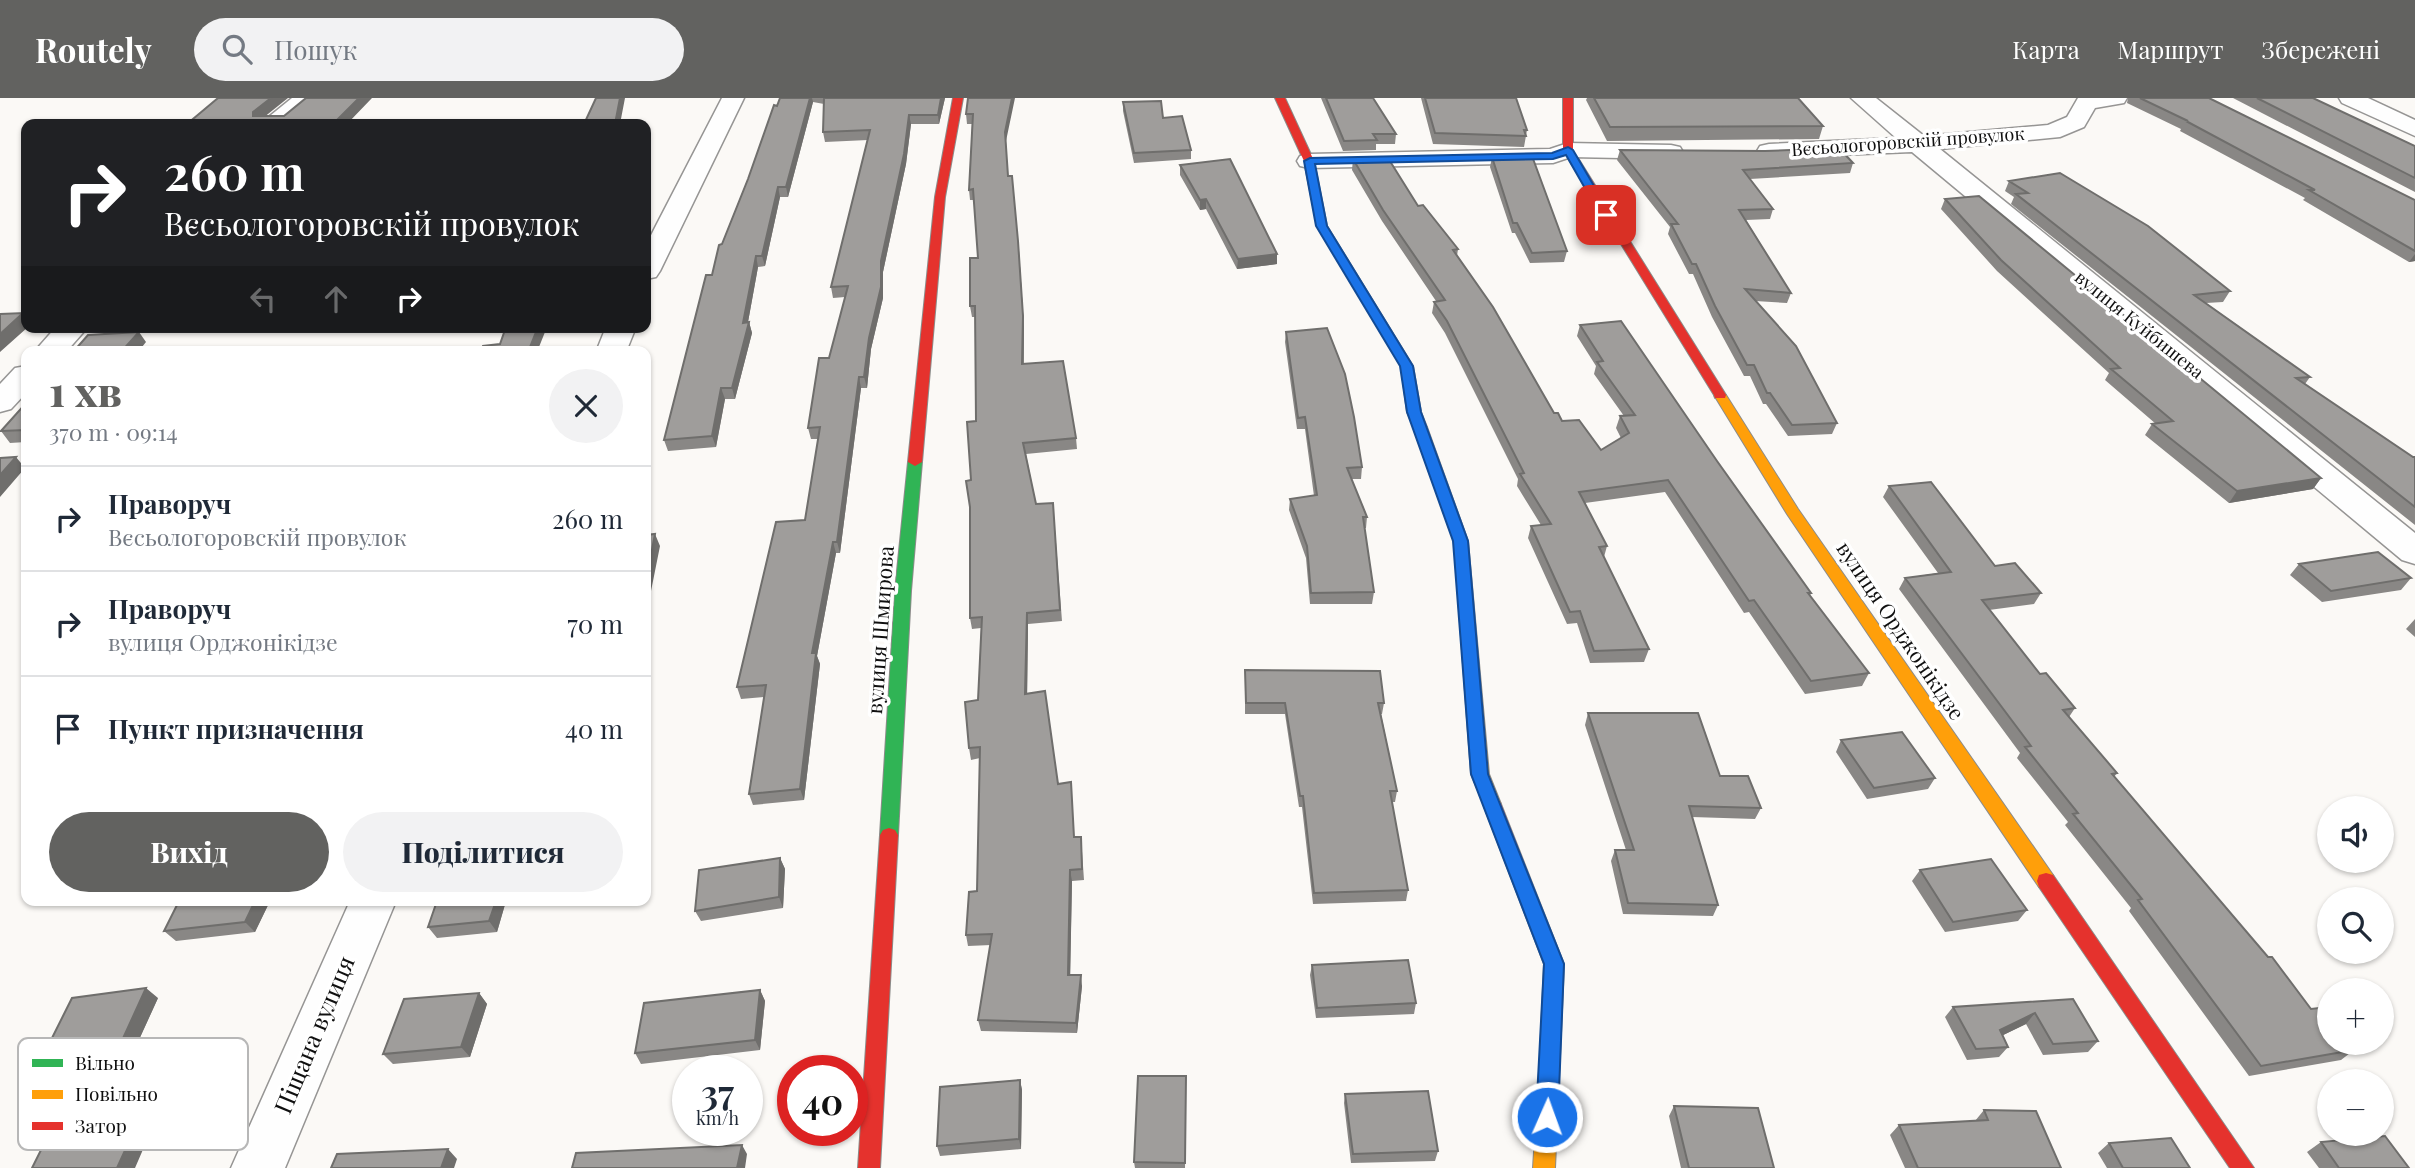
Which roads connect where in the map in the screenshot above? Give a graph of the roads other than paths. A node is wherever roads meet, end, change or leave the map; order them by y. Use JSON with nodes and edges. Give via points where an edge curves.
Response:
{"nodes":[{"id":1,"x":307,"y":98,"type":"edge"},
{"id":2,"x":733,"y":98,"type":"edge"},
{"id":3,"x":958,"y":98,"type":"edge"},
{"id":4,"x":1280,"y":98,"type":"edge"},
{"id":5,"x":1568,"y":98,"type":"edge"},
{"id":6,"x":1862,"y":98,"type":"edge"},
{"id":7,"x":2116,"y":98,"type":"edge"},
{"id":8,"x":2350,"y":98,"type":"edge"},
{"id":9,"x":279,"y":119,"type":"edge"},
{"id":10,"x":2415,"y":129,"type":"edge"},
{"id":11,"x":1919,"y":144,"type":"junction"},
{"id":12,"x":1568,"y":150,"type":"junction"},
{"id":13,"x":1742,"y":152,"type":"edge"},
{"id":14,"x":1688,"y":153,"type":"edge"},
{"id":15,"x":1310,"y":161,"type":"junction"},
{"id":16,"x":651,"y":261,"type":"edge"},
{"id":17,"x":67,"y":333,"type":"edge"},
{"id":18,"x":55,"y":346,"type":"edge"},
{"id":19,"x":21,"y":380,"type":"edge"},
{"id":20,"x":0,"y":402,"type":"edge"},
{"id":21,"x":2415,"y":552,"type":"edge"},
{"id":22,"x":371,"y":906,"type":"edge"},
{"id":23,"x":258,"y":1168,"type":"edge"},
{"id":24,"x":869,"y":1168,"type":"edge"},
{"id":25,"x":1544,"y":1168,"type":"edge"},
{"id":26,"x":2243,"y":1168,"type":"edge"}],
"edges":[{"from":1,"to":9,"type":"street"},
{"from":2,"to":16,"type":"street"},
{"from":3,"to":24,"type":"street","name":"вулиця Шмирова","via":[[940,197],[903,591]]},
{"from":4,"to":15,"type":"street"},
{"from":5,"to":12,"type":"street"},
{"from":6,"to":11,"type":"street","name":"вулиця Куйбишева"},
{"from":7,"to":11,"type":"street","name":"Вєсьологоровскій провулок","via":[[2086,103],[2076,122],[2052,132]]},
{"from":8,"to":10,"type":"street"},
{"from":11,"to":13,"type":"street","name":"Вєсьологоровскій провулок"},
{"from":11,"to":21,"type":"street","name":"вулиця Куйбишева"},
{"from":12,"to":14,"type":"street"},
{"from":12,"to":15,"type":"street","via":[[1553,156]]},
{"from":12,"to":26,"type":"street","name":"вулиця Орджонікідзе","via":[[1791,511]]},
{"from":15,"to":25,"type":"street","via":[[1322,226],[1407,366],[1414,412],[1461,541],[1480,774],[1554,964]]},
{"from":17,"to":18,"type":"street"},
{"from":19,"to":20,"type":"street"},
{"from":22,"to":23,"type":"street","name":"Піщана вулиця"}]}
